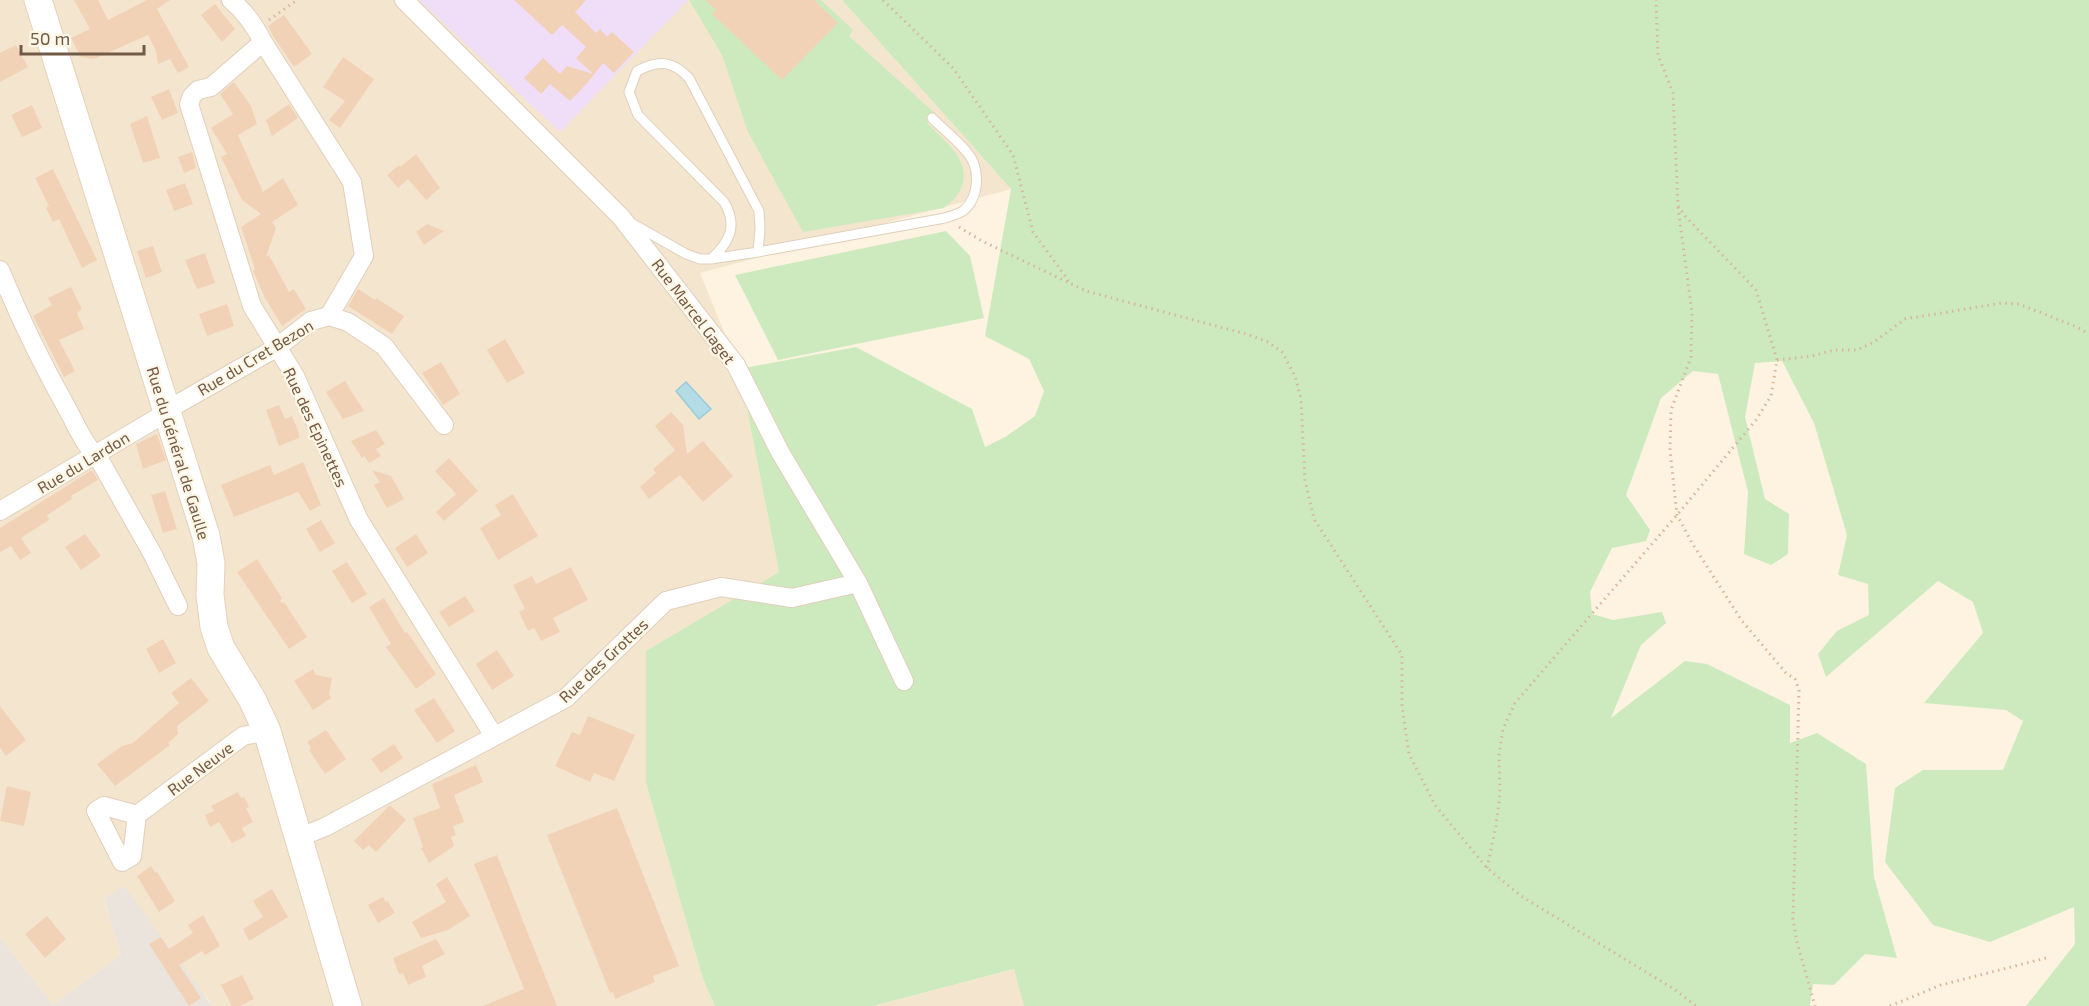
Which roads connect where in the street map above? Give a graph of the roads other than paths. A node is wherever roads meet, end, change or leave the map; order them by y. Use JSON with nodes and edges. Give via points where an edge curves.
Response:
{"nodes":[{"id":1,"x":38,"y":0,"type":"edge"},
{"id":2,"x":231,"y":0,"type":"edge"},
{"id":3,"x":404,"y":0,"type":"edge"},
{"id":4,"x":260,"y":36,"type":"junction"},
{"id":5,"x":932,"y":118,"type":"dead end"},
{"id":6,"x":621,"y":217,"type":"junction"},
{"id":7,"x":758,"y":252,"type":"junction"},
{"id":8,"x":711,"y":259,"type":"junction"},
{"id":9,"x":0,"y":270,"type":"edge"},
{"id":10,"x":329,"y":316,"type":"junction"},
{"id":11,"x":276,"y":348,"type":"junction"},
{"id":12,"x":166,"y":412,"type":"junction"},
{"id":13,"x":444,"y":425,"type":"dead end"},
{"id":14,"x":94,"y":454,"type":"junction"},
{"id":15,"x":0,"y":511,"type":"edge"},
{"id":16,"x":858,"y":583,"type":"junction"},
{"id":17,"x":178,"y":606,"type":"dead end"},
{"id":18,"x":904,"y":681,"type":"dead end"},
{"id":19,"x":267,"y":731,"type":"junction"},
{"id":20,"x":494,"y":736,"type":"junction"},
{"id":21,"x":137,"y":815,"type":"dead end"},
{"id":22,"x":298,"y":838,"type":"junction"},
{"id":23,"x":348,"y":1006,"type":"edge"}],
"edges":[{"from":1,"to":12,"type":"main road","name":"Rue du Général de Gaulle"},
{"from":2,"to":4,"type":"street"},
{"from":3,"to":6,"type":"street","name":"Rue Marcel Gaget"},
{"from":4,"to":10,"type":"street","via":[[352,182],[364,256]]},
{"from":4,"to":11,"type":"street","name":"Rue des Epinettes","via":[[211,87],[198,90],[189,104],[252,306]]},
{"from":5,"to":7,"type":"lane","via":[[968,152],[975,166],[977,182],[972,200],[962,212]]},
{"from":6,"to":8,"type":"lane","via":[[686,254]]},
{"from":6,"to":16,"type":"street","name":"Rue Marcel Gaget","via":[[736,365],[780,452]]},
{"from":7,"to":8,"type":"lane"},
{"from":7,"to":8,"type":"lane","via":[[759,211],[689,78],[667,63],[650,64],[637,71],[629,92],[638,115],[724,202],[731,214],[731,230],[723,247]]},
{"from":9,"to":14,"type":"street","via":[[57,392]]},
{"from":10,"to":11,"type":"street","name":"Rue du Cret Bezon","via":[[311,321]]},
{"from":10,"to":13,"type":"street","name":"Rue du Cret Bezon","via":[[348,322],[384,346]]},
{"from":11,"to":12,"type":"street","name":"Rue du Cret Bezon"},
{"from":11,"to":20,"type":"street","name":"Rue des Epinettes","via":[[294,376],[359,520]]},
{"from":12,"to":14,"type":"street","name":"Rue du Lardon"},
{"from":12,"to":19,"type":"main road","name":"Rue du Général de Gaulle","via":[[206,536],[214,627],[221,648]]},
{"from":14,"to":15,"type":"street","name":"Rue du Lardon"},
{"from":14,"to":17,"type":"street","via":[[152,552]]},
{"from":16,"to":18,"type":"street","name":"Rue Marcel Gaget"},
{"from":16,"to":20,"type":"street","name":"Rue des Grottes","via":[[792,598],[721,587],[666,601],[566,699]]},
{"from":19,"to":21,"type":"street","name":"Rue Neuve","via":[[243,736]]},
{"from":19,"to":22,"type":"main road","name":"Rue du Général de Gaulle"},
{"from":20,"to":22,"type":"street","name":"Rue des Grottes"},
{"from":22,"to":23,"type":"main road","name":"Rue du Général de Gaulle"}]}
